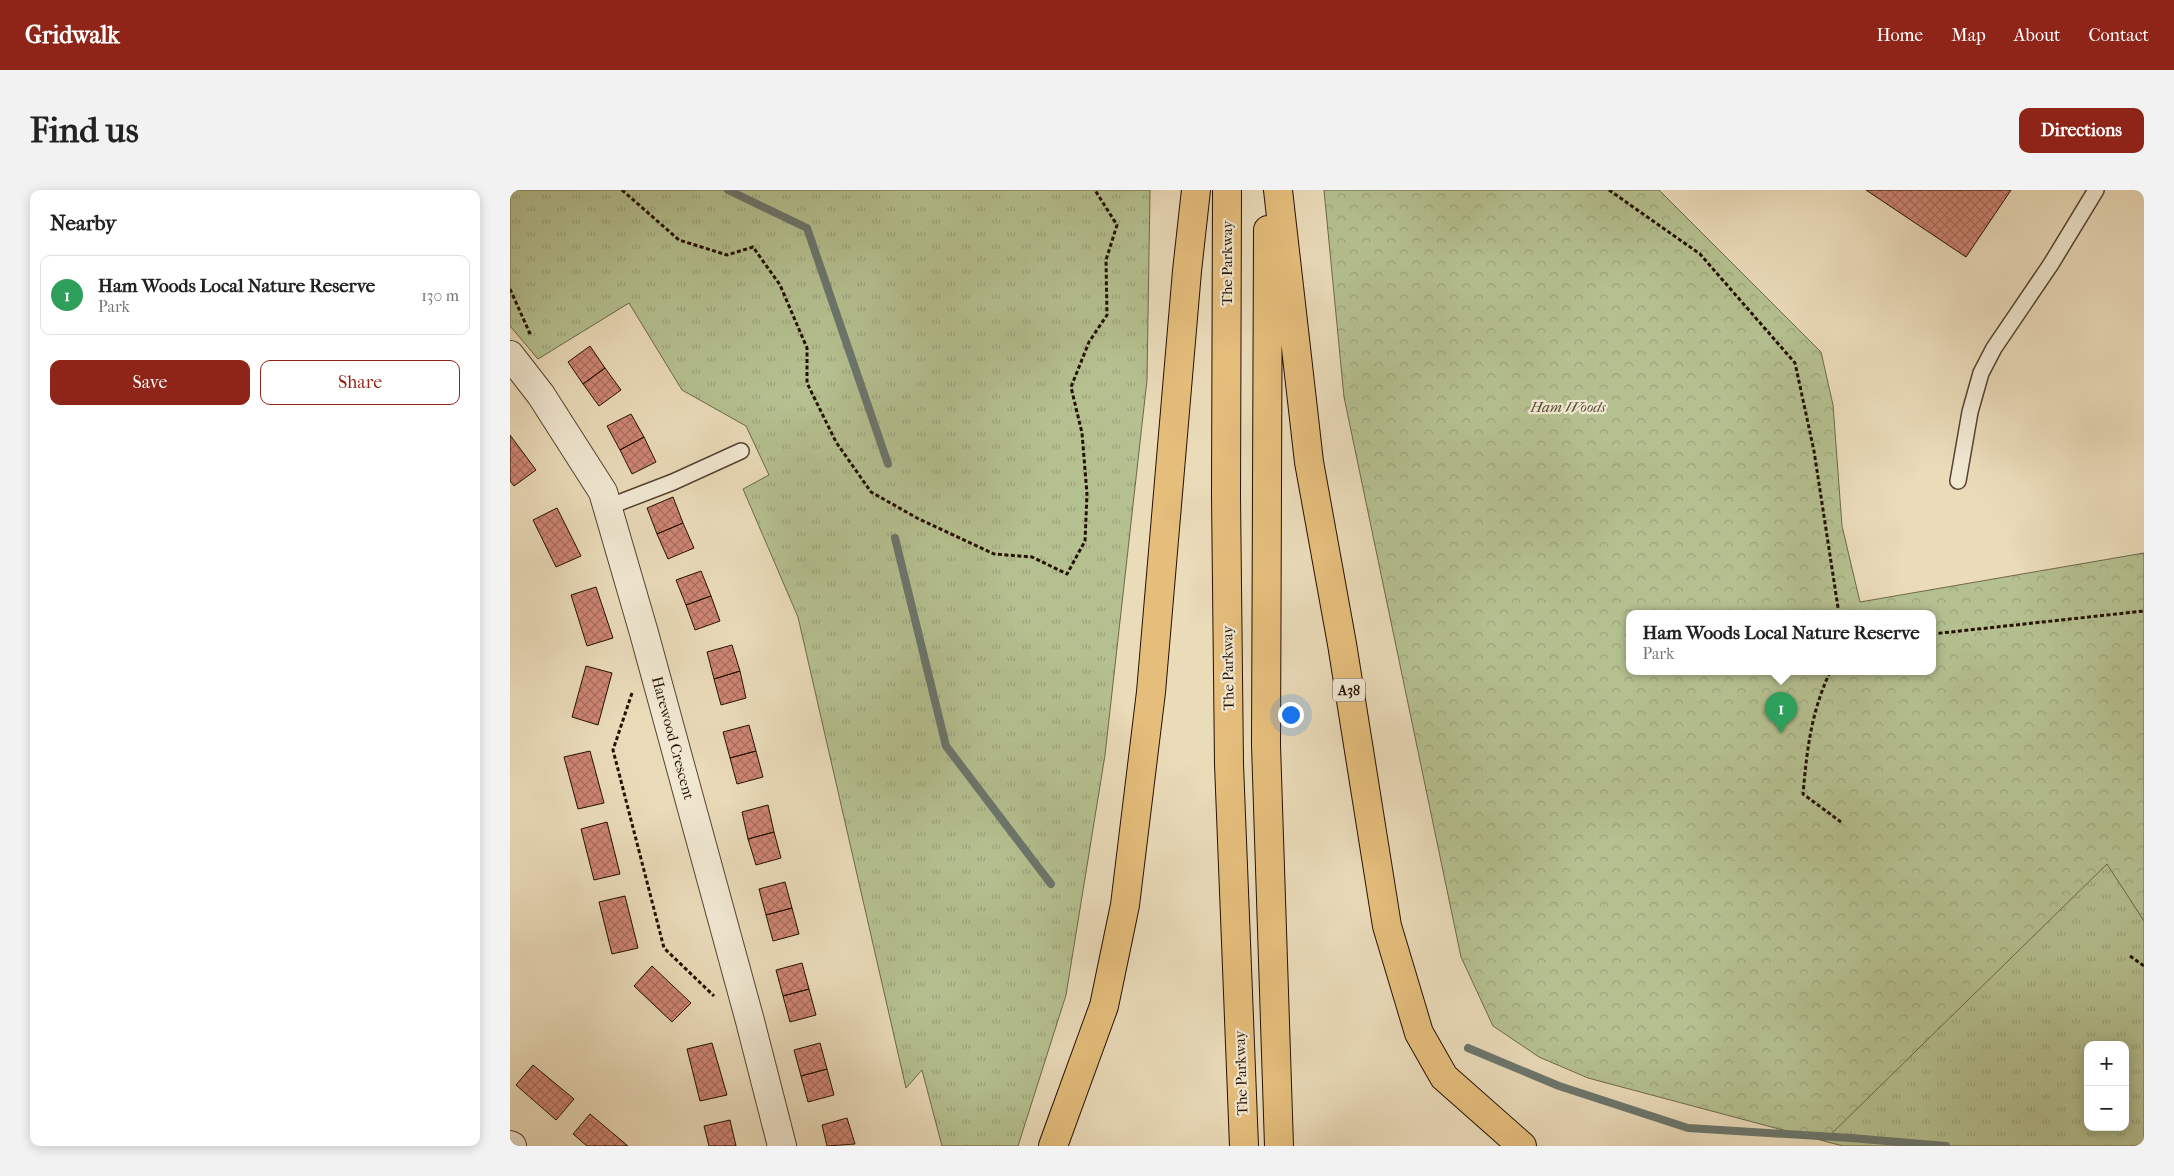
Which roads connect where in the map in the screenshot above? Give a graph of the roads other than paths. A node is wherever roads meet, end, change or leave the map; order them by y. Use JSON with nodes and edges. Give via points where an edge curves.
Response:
{"nodes":[{"id":1,"x":1196,"y":190,"type":"edge"},
{"id":2,"x":1227,"y":190,"type":"edge"},
{"id":3,"x":1268,"y":190,"type":"edge"},
{"id":4,"x":1278,"y":190,"type":"edge"},
{"id":5,"x":2096,"y":190,"type":"edge"},
{"id":6,"x":510,"y":355,"type":"edge"},
{"id":7,"x":741,"y":450,"type":"dead end"},
{"id":8,"x":1958,"y":481,"type":"dead end"},
{"id":9,"x":608,"y":507,"type":"junction"},
{"id":10,"x":782,"y":1146,"type":"edge"},
{"id":11,"x":1053,"y":1146,"type":"edge"},
{"id":12,"x":1244,"y":1146,"type":"edge"},
{"id":13,"x":1279,"y":1146,"type":"edge"},
{"id":14,"x":1522,"y":1146,"type":"edge"}],
"edges":[{"from":1,"to":11,"type":"highway","via":[[1151,692],[1125,905],[1104,1006]]},
{"from":2,"to":12,"type":"highway","name":"The Parkway","via":[[1229,764]]},
{"from":3,"to":13,"type":"highway","via":[[1266,745]]},
{"from":4,"to":14,"type":"highway","number":"A38","via":[[1309,462],[1387,926],[1419,1033],[1444,1077]]},
{"from":5,"to":8,"type":"lane","via":[[1981,373],[1970,412]]},
{"from":6,"to":9,"type":"street","name":"Harewood Crescent","via":[[572,443],[603,492]]},
{"from":7,"to":9,"type":"lane","via":[[673,482]]},
{"from":9,"to":10,"type":"street","name":"Harewood Crescent"}]}
